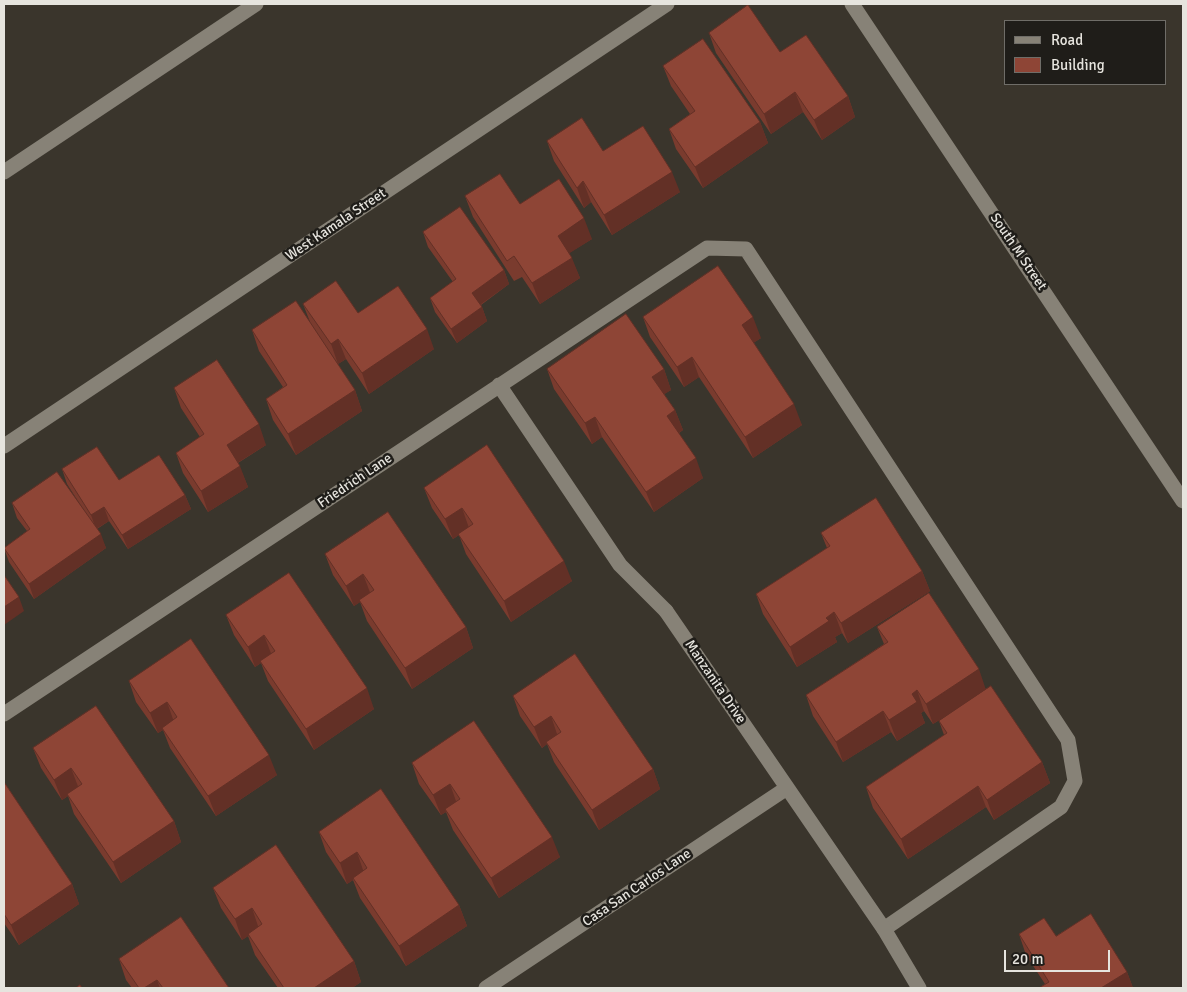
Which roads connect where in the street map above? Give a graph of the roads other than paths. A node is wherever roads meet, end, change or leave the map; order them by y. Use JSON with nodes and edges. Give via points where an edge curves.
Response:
{"nodes":[{"id":1,"x":256,"y":4,"type":"edge"},
{"id":2,"x":667,"y":4,"type":"edge"},
{"id":3,"x":852,"y":4,"type":"edge"},
{"id":4,"x":4,"y":172,"type":"edge"},
{"id":5,"x":499,"y":385,"type":"junction"},
{"id":6,"x":4,"y":446,"type":"edge"},
{"id":7,"x":1183,"y":501,"type":"edge"},
{"id":8,"x":4,"y":714,"type":"edge"},
{"id":9,"x":787,"y":788,"type":"junction"},
{"id":10,"x":884,"y":929,"type":"junction"},
{"id":11,"x":486,"y":988,"type":"edge"},
{"id":12,"x":919,"y":988,"type":"edge"}],
"edges":[{"from":1,"to":4,"type":"street"},
{"from":2,"to":6,"type":"street","name":"West Kamala Street"},
{"from":3,"to":7,"type":"street","name":"South M Street"},
{"from":5,"to":8,"type":"street","name":"Friedrich Lane"},
{"from":5,"to":9,"type":"street","name":"Manzanita Drive","via":[[620,564],[666,611]]},
{"from":5,"to":10,"type":"street","name":"Friedrich Lane","via":[[707,248],[746,249],[1068,740],[1075,781],[1061,807]]},
{"from":9,"to":10,"type":"street","name":"Manzanita Drive"},
{"from":9,"to":11,"type":"street","name":"Casa San Carlos Lane"},
{"from":10,"to":12,"type":"street","name":"Manzanita Drive"}]}
